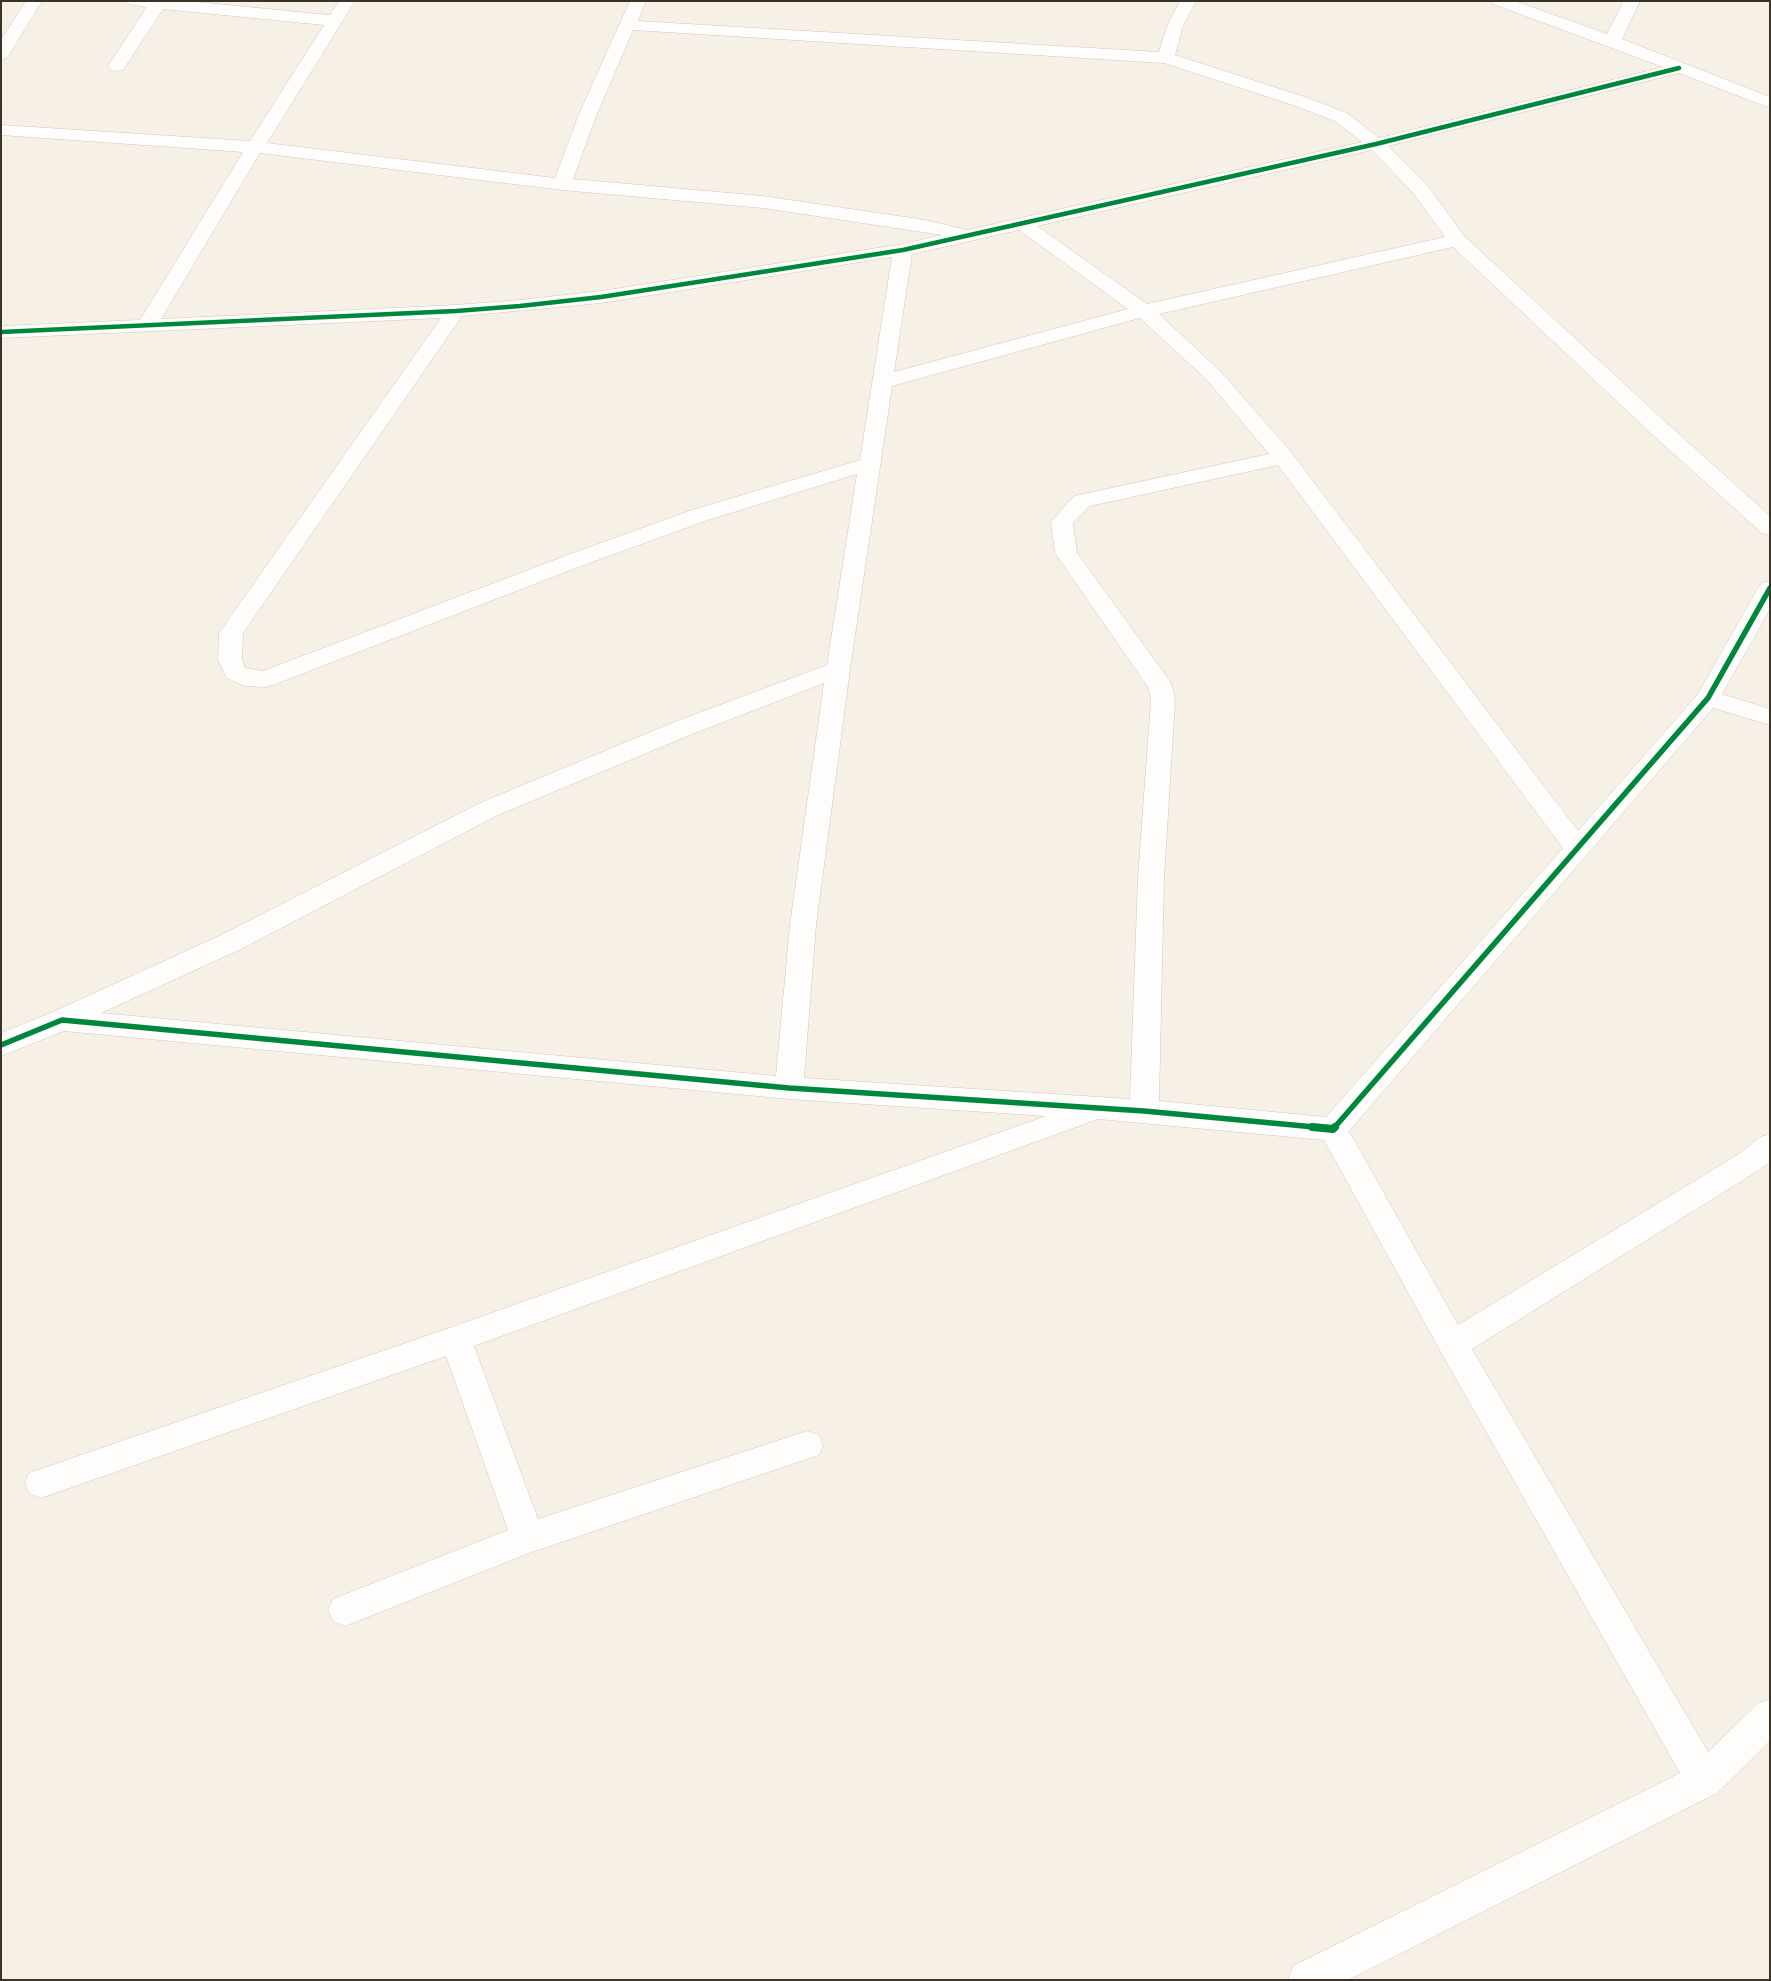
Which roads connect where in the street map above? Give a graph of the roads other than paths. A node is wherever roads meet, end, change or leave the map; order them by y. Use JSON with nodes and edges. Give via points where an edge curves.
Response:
{"nodes":[{"id":1,"x":34,"y":1,"type":"edge"},
{"id":2,"x":133,"y":1,"type":"edge"},
{"id":3,"x":347,"y":1,"type":"edge"},
{"id":4,"x":638,"y":1,"type":"edge"},
{"id":5,"x":1188,"y":1,"type":"edge"},
{"id":6,"x":1499,"y":1,"type":"edge"},
{"id":7,"x":1632,"y":1,"type":"edge"},
{"id":8,"x":158,"y":4,"type":"junction"},
{"id":9,"x":335,"y":21,"type":"junction"},
{"id":10,"x":628,"y":25,"type":"junction"},
{"id":11,"x":1612,"y":41,"type":"junction"},
{"id":12,"x":1,"y":54,"type":"edge"},
{"id":13,"x":1166,"y":58,"type":"junction"},
{"id":14,"x":117,"y":66,"type":"dead end"},
{"id":15,"x":1679,"y":68,"type":"junction"},
{"id":16,"x":1770,"y":103,"type":"edge"},
{"id":17,"x":1,"y":130,"type":"edge"},
{"id":18,"x":1376,"y":144,"type":"junction"},
{"id":19,"x":255,"y":147,"type":"junction"},
{"id":20,"x":562,"y":184,"type":"junction"},
{"id":21,"x":1024,"y":224,"type":"junction"},
{"id":22,"x":970,"y":236,"type":"junction"},
{"id":23,"x":1457,"y":240,"type":"junction"},
{"id":24,"x":903,"y":250,"type":"junction"},
{"id":25,"x":456,"y":311,"type":"junction"},
{"id":26,"x":1144,"y":311,"type":"junction"},
{"id":27,"x":146,"y":326,"type":"junction"},
{"id":28,"x":1,"y":332,"type":"edge"},
{"id":29,"x":882,"y":382,"type":"junction"},
{"id":30,"x":1283,"y":457,"type":"junction"},
{"id":31,"x":869,"y":464,"type":"junction"},
{"id":32,"x":1770,"y":528,"type":"edge"},
{"id":33,"x":1770,"y":588,"type":"edge"},
{"id":34,"x":838,"y":669,"type":"junction"},
{"id":35,"x":1708,"y":698,"type":"junction"},
{"id":36,"x":1770,"y":717,"type":"edge"},
{"id":37,"x":1577,"y":848,"type":"junction"},
{"id":38,"x":62,"y":1020,"type":"junction"},
{"id":39,"x":1,"y":1045,"type":"edge"},
{"id":40,"x":789,"y":1088,"type":"junction"},
{"id":41,"x":1098,"y":1109,"type":"junction"},
{"id":42,"x":1144,"y":1112,"type":"junction"},
{"id":43,"x":1333,"y":1129,"type":"junction"},
{"id":44,"x":1770,"y":1146,"type":"edge"},
{"id":45,"x":456,"y":1339,"type":"junction"},
{"id":46,"x":1453,"y":1345,"type":"junction"},
{"id":47,"x":807,"y":1446,"type":"dead end"},
{"id":48,"x":41,"y":1483,"type":"dead end"},
{"id":49,"x":528,"y":1538,"type":"junction"},
{"id":50,"x":345,"y":1610,"type":"dead end"},
{"id":51,"x":1770,"y":1716,"type":"edge"},
{"id":52,"x":1704,"y":1780,"type":"junction"},
{"id":53,"x":1308,"y":1980,"type":"edge"}],
"edges":[{"from":1,"to":12,"type":"street"},
{"from":2,"to":8,"type":"street"},
{"from":3,"to":9,"type":"street"},
{"from":4,"to":10,"type":"street"},
{"from":5,"to":13,"type":"street","via":[[1174,26]]},
{"from":6,"to":11,"type":"street"},
{"from":7,"to":11,"type":"street"},
{"from":8,"to":9,"type":"street"},
{"from":8,"to":14,"type":"street"},
{"from":9,"to":19,"type":"street"},
{"from":10,"to":13,"type":"street"},
{"from":10,"to":20,"type":"street","via":[[588,114]]},
{"from":11,"to":15,"type":"street"},
{"from":13,"to":18,"type":"street","via":[[1299,100],[1341,117]]},
{"from":15,"to":16,"type":"street"},
{"from":15,"to":18,"type":"street"},
{"from":17,"to":19,"type":"street"},
{"from":18,"to":21,"type":"street"},
{"from":18,"to":23,"type":"street","via":[[1420,190]]},
{"from":19,"to":20,"type":"street"},
{"from":19,"to":27,"type":"street"},
{"from":20,"to":22,"type":"street","via":[[763,202],[926,226]]},
{"from":21,"to":22,"type":"street"},
{"from":21,"to":26,"type":"street"},
{"from":22,"to":24,"type":"street"},
{"from":23,"to":26,"type":"street"},
{"from":23,"to":32,"type":"street"},
{"from":24,"to":25,"type":"street","via":[[602,298]]},
{"from":24,"to":29,"type":"street"},
{"from":25,"to":27,"type":"street"},
{"from":25,"to":31,"type":"street","via":[[231,633],[230,660],[235,673],[245,678],[265,679],[691,518]]},
{"from":26,"to":29,"type":"street"},
{"from":26,"to":30,"type":"street","via":[[1214,376]]},
{"from":27,"to":28,"type":"street"},
{"from":29,"to":31,"type":"street"},
{"from":30,"to":37,"type":"street"},
{"from":30,"to":42,"type":"street","via":[[1082,501],[1062,522],[1066,553],[1160,686],[1163,700],[1151,878]]},
{"from":31,"to":34,"type":"street"},
{"from":33,"to":35,"type":"street"},
{"from":34,"to":38,"type":"street","via":[[681,729],[489,809],[229,943]]},
{"from":34,"to":40,"type":"street","via":[[803,925]]},
{"from":35,"to":36,"type":"street"},
{"from":35,"to":37,"type":"street"},
{"from":37,"to":43,"type":"street"},
{"from":38,"to":39,"type":"street"},
{"from":38,"to":40,"type":"street"},
{"from":40,"to":41,"type":"street"},
{"from":41,"to":42,"type":"street"},
{"from":41,"to":45,"type":"street"},
{"from":42,"to":43,"type":"street"},
{"from":43,"to":46,"type":"street"},
{"from":44,"to":46,"type":"street"},
{"from":45,"to":48,"type":"street"},
{"from":45,"to":49,"type":"street"},
{"from":46,"to":52,"type":"street"},
{"from":47,"to":49,"type":"street"},
{"from":49,"to":50,"type":"street"},
{"from":51,"to":52,"type":"street"},
{"from":52,"to":53,"type":"street"}]}
